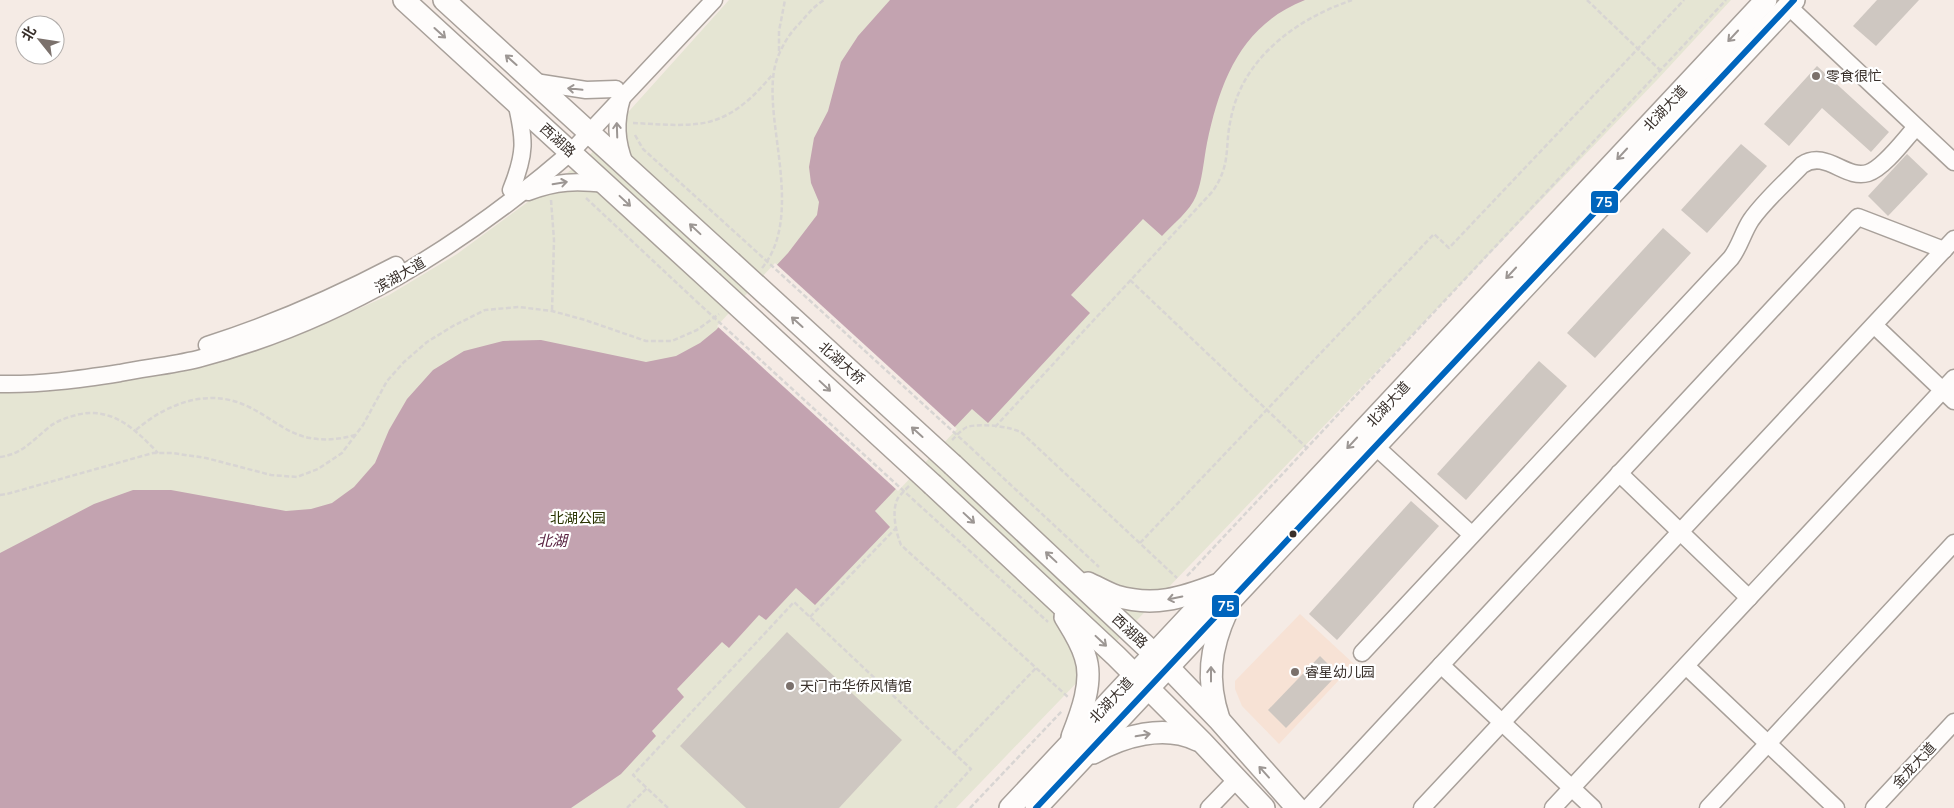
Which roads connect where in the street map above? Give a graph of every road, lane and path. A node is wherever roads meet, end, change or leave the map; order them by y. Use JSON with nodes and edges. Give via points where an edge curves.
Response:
{"nodes":[{"id":1,"x":404,"y":0,"type":"edge"},
{"id":2,"x":444,"y":0,"type":"edge"},
{"id":3,"x":699,"y":0,"type":"edge"},
{"id":4,"x":714,"y":0,"type":"edge"},
{"id":5,"x":785,"y":0,"type":"edge"},
{"id":6,"x":824,"y":0,"type":"edge"},
{"id":7,"x":1352,"y":0,"type":"edge"},
{"id":8,"x":1587,"y":0,"type":"edge"},
{"id":9,"x":1684,"y":0,"type":"edge"},
{"id":10,"x":1726,"y":0,"type":"edge"},
{"id":11,"x":1766,"y":0,"type":"edge"},
{"id":12,"x":1791,"y":3,"type":"edge"},
{"id":13,"x":1638,"y":48,"type":"junction"},
{"id":14,"x":779,"y":53,"type":"junction"},
{"id":15,"x":1660,"y":70,"type":"junction"},
{"id":16,"x":773,"y":74,"type":"junction"},
{"id":17,"x":535,"y":82,"type":"junction"},
{"id":18,"x":620,"y":92,"type":"junction"},
{"id":19,"x":516,"y":102,"type":"junction"},
{"id":20,"x":617,"y":123,"type":"junction"},
{"id":21,"x":1916,"y":127,"type":"junction"},
{"id":22,"x":586,"y":128,"type":"junction"},
{"id":23,"x":634,"y":133,"type":"dead end"},
{"id":24,"x":567,"y":148,"type":"junction"},
{"id":25,"x":1954,"y":162,"type":"edge"},
{"id":26,"x":625,"y":164,"type":"junction"},
{"id":27,"x":606,"y":184,"type":"junction"},
{"id":28,"x":550,"y":185,"type":"junction"},
{"id":29,"x":514,"y":193,"type":"junction"},
{"id":30,"x":583,"y":196,"type":"dead end"},
{"id":31,"x":1949,"y":244,"type":"edge"},
{"id":32,"x":731,"y":262,"type":"joint"},
{"id":33,"x":756,"y":274,"type":"dead end"},
{"id":34,"x":1130,"y":280,"type":"junction"},
{"id":35,"x":712,"y":282,"type":"joint"},
{"id":36,"x":552,"y":311,"type":"junction"},
{"id":37,"x":722,"y":311,"type":"dead end"},
{"id":38,"x":1874,"y":325,"type":"junction"},
{"id":39,"x":0,"y":373,"type":"edge"},
{"id":40,"x":0,"y":384,"type":"edge"},
{"id":41,"x":1950,"y":390,"type":"edge"},
{"id":42,"x":1267,"y":410,"type":"junction"},
{"id":43,"x":995,"y":427,"type":"dead end"},
{"id":44,"x":136,"y":430,"type":"junction"},
{"id":45,"x":356,"y":435,"type":"junction"},
{"id":46,"x":1375,"y":446,"type":"junction"},
{"id":47,"x":1307,"y":448,"type":"junction"},
{"id":48,"x":158,"y":453,"type":"junction"},
{"id":49,"x":0,"y":457,"type":"edge"},
{"id":50,"x":953,"y":465,"type":"joint"},
{"id":51,"x":1619,"y":474,"type":"junction"},
{"id":52,"x":933,"y":485,"type":"joint"},
{"id":53,"x":0,"y":495,"type":"edge"},
{"id":54,"x":896,"y":527,"type":"dead end"},
{"id":55,"x":1680,"y":532,"type":"junction"},
{"id":56,"x":1472,"y":534,"type":"junction"},
{"id":57,"x":1954,"y":543,"type":"edge"},
{"id":58,"x":1140,"y":544,"type":"dead end"},
{"id":59,"x":1105,"y":573,"type":"dead end"},
{"id":60,"x":1071,"y":575,"type":"junction"},
{"id":61,"x":1180,"y":581,"type":"dead end"},
{"id":62,"x":1227,"y":590,"type":"junction"},
{"id":63,"x":1053,"y":596,"type":"junction"},
{"id":64,"x":1749,"y":598,"type":"junction"},
{"id":65,"x":810,"y":617,"type":"junction"},
{"id":66,"x":1053,"y":627,"type":"dead end"},
{"id":67,"x":1362,"y":653,"type":"dead end"},
{"id":68,"x":1161,"y":660,"type":"junction"},
{"id":69,"x":1441,"y":665,"type":"junction"},
{"id":70,"x":1686,"y":666,"type":"junction"},
{"id":71,"x":1036,"y":668,"type":"dead end"},
{"id":72,"x":1142,"y":681,"type":"junction"},
{"id":73,"x":1072,"y":692,"type":"dead end"},
{"id":74,"x":1070,"y":698,"type":"dead end"},
{"id":75,"x":1067,"y":705,"type":"dead end"},
{"id":76,"x":1220,"y":722,"type":"junction"},
{"id":77,"x":1502,"y":722,"type":"junction"},
{"id":78,"x":1954,"y":722,"type":"edge"},
{"id":79,"x":1202,"y":742,"type":"junction"},
{"id":80,"x":1768,"y":744,"type":"junction"},
{"id":81,"x":954,"y":753,"type":"junction"},
{"id":82,"x":1075,"y":753,"type":"junction"},
{"id":83,"x":1236,"y":779,"type":"junction"},
{"id":84,"x":647,"y":788,"type":"junction"},
{"id":85,"x":1572,"y":788,"type":"junction"},
{"id":86,"x":628,"y":808,"type":"edge"},
{"id":87,"x":668,"y":808,"type":"edge"},
{"id":88,"x":935,"y":808,"type":"edge"},
{"id":89,"x":970,"y":808,"type":"edge"},
{"id":90,"x":1010,"y":808,"type":"edge"},
{"id":91,"x":1036,"y":808,"type":"edge"},
{"id":92,"x":1209,"y":808,"type":"edge"},
{"id":93,"x":1264,"y":808,"type":"edge"},
{"id":94,"x":1297,"y":808,"type":"edge"},
{"id":95,"x":1308,"y":808,"type":"edge"},
{"id":96,"x":1422,"y":808,"type":"edge"},
{"id":97,"x":1553,"y":808,"type":"edge"},
{"id":98,"x":1593,"y":808,"type":"edge"},
{"id":99,"x":1708,"y":808,"type":"edge"},
{"id":100,"x":1836,"y":808,"type":"edge"},
{"id":101,"x":1874,"y":808,"type":"edge"}],
"edges":[{"from":1,"to":19,"type":"main road","name":"西湖路","one_way":true},
{"from":17,"to":2,"type":"main road","name":"西湖路","one_way":true},
{"from":3,"to":18,"type":"street","name":"滨湖大道"},
{"from":4,"to":18,"type":"street","name":"滨湖大道"},
{"from":5,"to":14,"type":"path"},
{"from":6,"to":14,"type":"path","via":[[790,34]]},
{"from":7,"to":34,"type":"path","via":[[1309,18],[1290,30],[1257,62],[1234,100],[1221,178],[1184,224]]},
{"from":8,"to":13,"type":"path"},
{"from":9,"to":13,"type":"path"},
{"from":10,"to":15,"type":"path"},
{"from":11,"to":62,"type":"main road","name":"北湖大道","one_way":true},
{"from":12,"to":21,"type":"street"},
{"from":12,"to":46,"type":"main road","name":"北湖大道"},
{"from":13,"to":15,"type":"path"},
{"from":13,"to":42,"type":"path","via":[[1449,248],[1434,234]]},
{"from":14,"to":16,"type":"path"},
{"from":15,"to":47,"type":"path"},
{"from":16,"to":20,"type":"path","via":[[754,96],[715,121],[694,124]]},
{"from":16,"to":33,"type":"path","via":[[775,135],[783,198],[779,233],[768,261]]},
{"from":18,"to":17,"type":"street","one_way":true,"via":[[571,89]]},
{"from":17,"to":22,"type":"main road","name":"西湖路"},
{"from":18,"to":20,"type":"street"},
{"from":18,"to":22,"type":"street","name":"滨湖大道"},
{"from":19,"to":24,"type":"main road","name":"西湖路"},
{"from":19,"to":29,"type":"street","via":[[524,141]]},
{"from":26,"to":20,"type":"street","one_way":true,"via":[[619,149]]},
{"from":21,"to":25,"type":"street"},
{"from":21,"to":56,"type":"street","via":[[1876,169],[1867,173],[1857,173],[1819,160],[1809,160],[1802,165],[1754,217],[1731,258]]},
{"from":22,"to":24,"type":"street","name":"滨湖大道"},
{"from":22,"to":26,"type":"main road","name":"西湖路"},
{"from":23,"to":59,"type":"path","bridge":true,"via":[[642,149]]},
{"from":24,"to":27,"type":"main road","name":"西湖路"},
{"from":24,"to":29,"type":"street","name":"滨湖大道"},
{"from":32,"to":26,"type":"main road","name":"西湖路","one_way":true},
{"from":28,"to":27,"type":"street","one_way":true,"via":[[571,181]]},
{"from":27,"to":35,"type":"main road","name":"西湖路","one_way":true},
{"from":28,"to":29,"type":"street"},
{"from":28,"to":36,"type":"path","via":[[554,240]]},
{"from":29,"to":39,"type":"street","name":"滨湖大道","via":[[356,286],[254,330],[195,348],[141,358],[72,369]]},
{"from":29,"to":40,"type":"street","name":"滨湖大道","via":[[467,234],[411,269],[360,297],[256,342],[197,359],[141,369],[73,380]]},
{"from":30,"to":66,"type":"path","bridge":true},
{"from":31,"to":38,"type":"street"},
{"from":31,"to":51,"type":"street","via":[[1858,217]]},
{"from":50,"to":32,"type":"main road","name":"北湖大桥","one_way":true,"bridge":true},
{"from":34,"to":42,"type":"path"},
{"from":34,"to":43,"type":"path"},
{"from":35,"to":52,"type":"main road","name":"北湖大桥","one_way":true,"bridge":true},
{"from":36,"to":37,"type":"path","via":[[646,341],[672,341],[697,330]]},
{"from":36,"to":45,"type":"path","via":[[519,307],[485,310],[427,342],[387,381]]},
{"from":38,"to":41,"type":"street"},
{"from":38,"to":55,"type":"street"},
{"from":41,"to":64,"type":"street"},
{"from":42,"to":47,"type":"path"},
{"from":42,"to":58,"type":"path"},
{"from":44,"to":45,"type":"path","via":[[167,408],[184,402],[218,398],[248,406],[295,434],[309,438],[338,440]]},
{"from":44,"to":48,"type":"path"},
{"from":44,"to":49,"type":"path","via":[[112,416],[83,413],[61,419],[48,427],[22,451]]},
{"from":45,"to":48,"type":"path","via":[[342,453],[318,469],[297,477],[270,475],[172,452]]},
{"from":46,"to":56,"type":"street"},
{"from":46,"to":62,"type":"main road","name":"北湖大道"},
{"from":47,"to":61,"type":"path"},
{"from":48,"to":53,"type":"path"},
{"from":60,"to":50,"type":"main road","name":"西湖路","one_way":true},
{"from":51,"to":55,"type":"street"},
{"from":51,"to":69,"type":"street"},
{"from":52,"to":63,"type":"main road","name":"西湖路","one_way":true},
{"from":54,"to":65,"type":"path"},
{"from":55,"to":64,"type":"street"},
{"from":55,"to":77,"type":"street"},
{"from":56,"to":67,"type":"street"},
{"from":57,"to":80,"type":"street"},
{"from":62,"to":60,"type":"main road","one_way":true,"via":[[1161,601],[1140,600],[1116,596]]},
{"from":60,"to":68,"type":"main road","name":"西湖路"},
{"from":62,"to":68,"type":"main road","name":"北湖大道"},
{"from":76,"to":62,"type":"main road","one_way":true,"via":[[1212,700],[1211,669]]},
{"from":63,"to":72,"type":"main road","name":"西湖路","one_way":true},
{"from":63,"to":82,"type":"main road","via":[[1086,657],[1088,674]]},
{"from":64,"to":70,"type":"street"},
{"from":65,"to":81,"type":"path"},
{"from":65,"to":84,"type":"path","via":[[794,602],[633,775]]},
{"from":68,"to":72,"type":"main road","name":"北湖大道"},
{"from":68,"to":76,"type":"main road","name":"西湖路"},
{"from":69,"to":77,"type":"street"},
{"from":69,"to":95,"type":"street"},
{"from":70,"to":80,"type":"street"},
{"from":70,"to":85,"type":"street"},
{"from":71,"to":81,"type":"path"},
{"from":72,"to":79,"type":"main road","name":"西湖路"},
{"from":72,"to":82,"type":"main road","name":"北湖大道"},
{"from":73,"to":74,"type":"path"},
{"from":75,"to":89,"type":"path"},
{"from":94,"to":76,"type":"main road","name":"西湖路","one_way":true},
{"from":77,"to":85,"type":"street"},
{"from":77,"to":96,"type":"street"},
{"from":78,"to":101,"type":"street","name":"金龙大道"},
{"from":82,"to":79,"type":"main road","one_way":true,"via":[[1146,734],[1171,732]]},
{"from":79,"to":83,"type":"main road","name":"西湖路"},
{"from":80,"to":99,"type":"street"},
{"from":80,"to":100,"type":"street"},
{"from":81,"to":88,"type":"path","via":[[971,770]]},
{"from":82,"to":90,"type":"main road","name":"北湖大道"},
{"from":82,"to":91,"type":"main road","name":"北湖大道"},
{"from":83,"to":92,"type":"street"},
{"from":83,"to":93,"type":"main road","name":"西湖路"},
{"from":84,"to":86,"type":"path"},
{"from":84,"to":87,"type":"path"},
{"from":85,"to":97,"type":"street"},
{"from":85,"to":98,"type":"street"}]}
